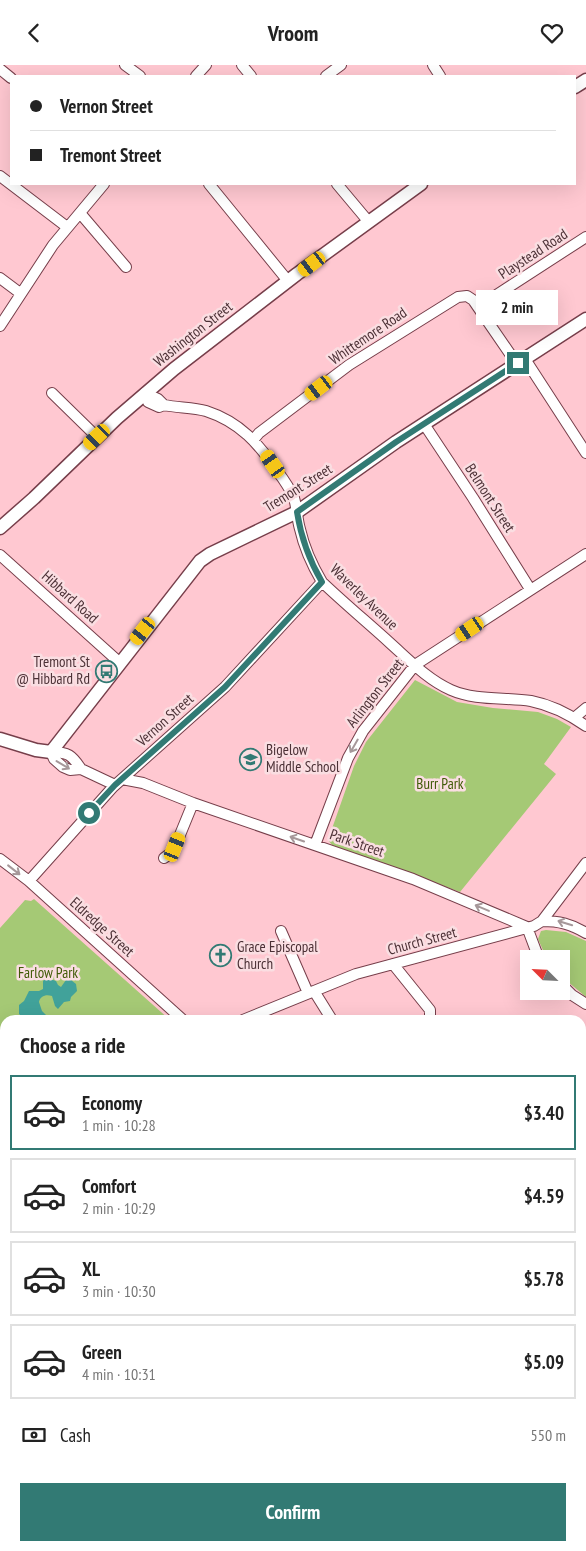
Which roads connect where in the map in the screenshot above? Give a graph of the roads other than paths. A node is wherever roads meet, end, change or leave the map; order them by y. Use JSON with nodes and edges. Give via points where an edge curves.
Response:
{"nodes":[{"id":1,"x":125,"y":65,"type":"edge"},
{"id":2,"x":206,"y":65,"type":"edge"},
{"id":3,"x":242,"y":65,"type":"edge"},
{"id":4,"x":341,"y":65,"type":"edge"},
{"id":5,"x":0,"y":69,"type":"edge"},
{"id":6,"x":139,"y":75,"type":"edge"},
{"id":7,"x":197,"y":75,"type":"edge"},
{"id":8,"x":250,"y":75,"type":"edge"},
{"id":9,"x":327,"y":75,"type":"edge"},
{"id":10,"x":10,"y":77,"type":"edge"},
{"id":11,"x":0,"y":176,"type":"edge"},
{"id":12,"x":10,"y":184,"type":"edge"},
{"id":13,"x":12,"y":185,"type":"edge"},
{"id":14,"x":103,"y":185,"type":"edge"},
{"id":15,"x":210,"y":185,"type":"edge"},
{"id":16,"x":338,"y":185,"type":"edge"},
{"id":17,"x":420,"y":185,"type":"edge"},
{"id":18,"x":80,"y":213,"type":"junction"},
{"id":19,"x":368,"y":221,"type":"junction"},
{"id":20,"x":67,"y":227,"type":"junction"},
{"id":21,"x":586,"y":237,"type":"edge"},
{"id":22,"x":126,"y":267,"type":"dead end"},
{"id":23,"x":0,"y":278,"type":"edge"},
{"id":24,"x":288,"y":281,"type":"junction"},
{"id":25,"x":20,"y":293,"type":"junction"},
{"id":26,"x":478,"y":307,"type":"junction"},
{"id":27,"x":586,"y":319,"type":"edge"},
{"id":28,"x":0,"y":325,"type":"edge"},
{"id":29,"x":522,"y":361,"type":"junction"},
{"id":30,"x":52,"y":393,"type":"dead end"},
{"id":31,"x":145,"y":393,"type":"junction"},
{"id":32,"x":424,"y":424,"type":"junction"},
{"id":33,"x":97,"y":437,"type":"junction"},
{"id":34,"x":254,"y":439,"type":"junction"},
{"id":35,"x":586,"y":453,"type":"edge"},
{"id":36,"x":297,"y":512,"type":"junction"},
{"id":37,"x":1,"y":525,"type":"edge"},
{"id":38,"x":586,"y":554,"type":"edge"},
{"id":39,"x":0,"y":555,"type":"edge"},
{"id":40,"x":322,"y":582,"type":"junction"},
{"id":41,"x":530,"y":589,"type":"junction"},
{"id":42,"x":119,"y":662,"type":"junction"},
{"id":43,"x":415,"y":665,"type":"junction"},
{"id":44,"x":586,"y":708,"type":"edge"},
{"id":45,"x":574,"y":718,"type":"junction"},
{"id":46,"x":586,"y":726,"type":"edge"},
{"id":47,"x":0,"y":739,"type":"edge"},
{"id":48,"x":50,"y":752,"type":"junction"},
{"id":49,"x":140,"y":763,"type":"junction"},
{"id":50,"x":118,"y":782,"type":"junction"},
{"id":51,"x":143,"y":783,"type":"junction"},
{"id":52,"x":193,"y":803,"type":"junction"},
{"id":53,"x":315,"y":845,"type":"junction"},
{"id":54,"x":164,"y":858,"type":"dead end"},
{"id":55,"x":0,"y":859,"type":"edge"},
{"id":56,"x":586,"y":863,"type":"edge"},
{"id":57,"x":29,"y":881,"type":"junction"},
{"id":58,"x":542,"y":921,"type":"junction"},
{"id":59,"x":527,"y":927,"type":"junction"},
{"id":60,"x":281,"y":931,"type":"dead end"},
{"id":61,"x":586,"y":933,"type":"edge"},
{"id":62,"x":536,"y":950,"type":"edge"},
{"id":63,"x":393,"y":964,"type":"junction"},
{"id":64,"x":311,"y":992,"type":"junction"},
{"id":65,"x":570,"y":993,"type":"edge"},
{"id":66,"x":586,"y":1004,"type":"edge"},
{"id":67,"x":177,"y":1015,"type":"edge"},
{"id":68,"x":255,"y":1015,"type":"edge"},
{"id":69,"x":328,"y":1015,"type":"edge"},
{"id":70,"x":430,"y":1015,"type":"edge"}],
"edges":[{"from":1,"to":6,"type":"street"},
{"from":2,"to":7,"type":"street"},
{"from":3,"to":8,"type":"street"},
{"from":4,"to":9,"type":"street"},
{"from":5,"to":10,"type":"street"},
{"from":11,"to":12,"type":"street"},
{"from":13,"to":20,"type":"street"},
{"from":14,"to":18,"type":"street"},
{"from":15,"to":24,"type":"street"},
{"from":16,"to":19,"type":"street"},
{"from":17,"to":19,"type":"main road","name":"Washington Street"},
{"from":18,"to":20,"type":"street"},
{"from":18,"to":22,"type":"street"},
{"from":19,"to":24,"type":"main road","name":"Washington Street"},
{"from":20,"to":25,"type":"street"},
{"from":21,"to":26,"type":"street","name":"Playstead Road"},
{"from":23,"to":25,"type":"street"},
{"from":24,"to":31,"type":"main road","name":"Washington Street"},
{"from":25,"to":28,"type":"street"},
{"from":26,"to":29,"type":"street"},
{"from":26,"to":34,"type":"street","name":"Whittemore Road","via":[[467,296],[448,301],[349,365]]},
{"from":27,"to":29,"type":"main road","name":"Tremont Street"},
{"from":29,"to":32,"type":"main road","name":"Tremont Street"},
{"from":29,"to":35,"type":"street"},
{"from":30,"to":33,"type":"street"},
{"from":31,"to":33,"type":"main road","name":"Washington Street"},
{"from":31,"to":34,"type":"street","name":"Waverley Avenue","via":[[164,405],[204,411],[224,418]]},
{"from":32,"to":36,"type":"main road","name":"Tremont Street"},
{"from":32,"to":41,"type":"street","name":"Belmont Street"},
{"from":33,"to":37,"type":"main road","name":"Washington Street","via":[[42,491]]},
{"from":34,"to":36,"type":"street","name":"Waverley Avenue","via":[[289,488]]},
{"from":36,"to":40,"type":"street","name":"Waverley Avenue","via":[[312,566]]},
{"from":36,"to":42,"type":"main road","name":"Tremont Street","via":[[200,561]]},
{"from":38,"to":41,"type":"street","name":"Arlington Street"},
{"from":39,"to":42,"type":"street","name":"Hibbard Road"},
{"from":40,"to":43,"type":"street","name":"Waverley Avenue"},
{"from":40,"to":49,"type":"street","name":"Vernon Street","via":[[231,681]]},
{"from":41,"to":43,"type":"street","name":"Arlington Street"},
{"from":42,"to":48,"type":"main road","name":"Tremont Street"},
{"from":43,"to":45,"type":"street","name":"Waverley Avenue","via":[[451,690],[472,696],[531,701]]},
{"from":43,"to":53,"type":"street","name":"Arlington Street","one_way":true,"via":[[355,744]]},
{"from":44,"to":45,"type":"street"},
{"from":45,"to":46,"type":"street","name":"Waverley Avenue"},
{"from":47,"to":48,"type":"main road","name":"Park Street"},
{"from":48,"to":50,"type":"street","name":"Park Street","via":[[64,752],[81,769]]},
{"from":49,"to":50,"type":"street","name":"Vernon Street"},
{"from":49,"to":51,"type":"street"},
{"from":50,"to":51,"type":"street","name":"Park Street"},
{"from":50,"to":57,"type":"street","name":"Vernon Street"},
{"from":51,"to":52,"type":"street","name":"Park Street"},
{"from":53,"to":52,"type":"street","name":"Park Street","one_way":true},
{"from":52,"to":54,"type":"street","via":[[175,847]]},
{"from":59,"to":53,"type":"street","name":"Park Street","one_way":true,"via":[[413,879]]},
{"from":55,"to":57,"type":"street","name":"Eldredge Street","one_way":true},
{"from":56,"to":58,"type":"street"},
{"from":57,"to":67,"type":"street","name":"Eldredge Street"},
{"from":58,"to":59,"type":"street","name":"Church Street"},
{"from":61,"to":58,"type":"street","one_way":true,"via":[[571,924]]},
{"from":59,"to":62,"type":"street"},
{"from":59,"to":63,"type":"street","name":"Church Street"},
{"from":60,"to":64,"type":"street"},
{"from":63,"to":64,"type":"street","name":"Church Street"},
{"from":63,"to":70,"type":"street","via":[[430,1010]]},
{"from":64,"to":68,"type":"street","name":"Church Street"},
{"from":64,"to":69,"type":"street"},
{"from":65,"to":66,"type":"street"}]}
